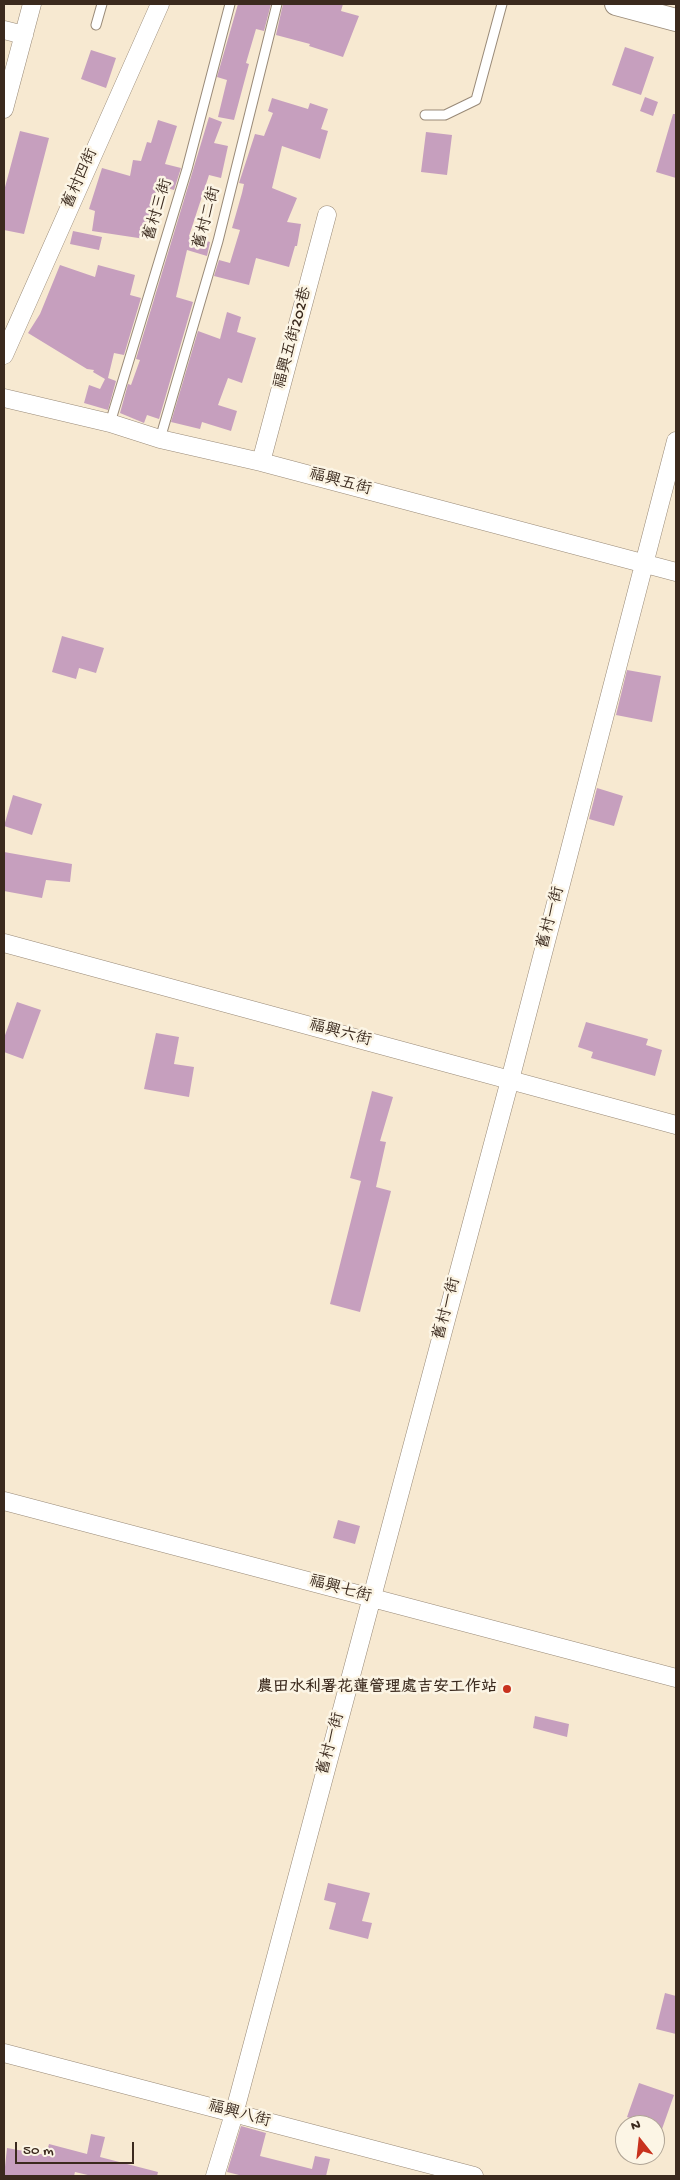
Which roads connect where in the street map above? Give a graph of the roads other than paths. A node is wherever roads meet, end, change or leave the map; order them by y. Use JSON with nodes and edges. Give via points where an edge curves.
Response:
{"nodes":[{"id":1,"x":32,"y":4,"type":"edge"},
{"id":2,"x":102,"y":4,"type":"edge"},
{"id":3,"x":160,"y":4,"type":"edge"},
{"id":4,"x":230,"y":4,"type":"edge"},
{"id":5,"x":277,"y":4,"type":"edge"},
{"id":6,"x":502,"y":4,"type":"edge"},
{"id":7,"x":616,"y":4,"type":"edge"},
{"id":8,"x":676,"y":20,"type":"edge"},
{"id":9,"x":96,"y":25,"type":"dead end"},
{"id":10,"x":4,"y":30,"type":"edge"},
{"id":11,"x":24,"y":35,"type":"junction"},
{"id":12,"x":4,"y":109,"type":"edge"},
{"id":13,"x":425,"y":115,"type":"dead end"},
{"id":14,"x":327,"y":215,"type":"dead end"},
{"id":15,"x":4,"y":355,"type":"edge"},
{"id":16,"x":4,"y":398,"type":"edge"},
{"id":17,"x":110,"y":423,"type":"junction"},
{"id":18,"x":160,"y":439,"type":"junction"},
{"id":19,"x":676,"y":441,"type":"edge"},
{"id":20,"x":261,"y":462,"type":"junction"},
{"id":21,"x":644,"y":564,"type":"junction"},
{"id":22,"x":676,"y":572,"type":"edge"},
{"id":23,"x":4,"y":942,"type":"edge"},
{"id":24,"x":510,"y":1080,"type":"junction"},
{"id":25,"x":676,"y":1125,"type":"edge"},
{"id":26,"x":4,"y":1501,"type":"edge"},
{"id":27,"x":371,"y":1598,"type":"junction"},
{"id":28,"x":676,"y":1678,"type":"edge"},
{"id":29,"x":4,"y":2054,"type":"edge"},
{"id":30,"x":234,"y":2114,"type":"junction"},
{"id":31,"x":215,"y":2176,"type":"edge"},
{"id":32,"x":474,"y":2176,"type":"edge"}],
"edges":[{"from":1,"to":11,"type":"street"},
{"from":2,"to":9,"type":"lane"},
{"from":3,"to":15,"type":"street","name":"舊村四街"},
{"from":4,"to":17,"type":"lane","name":"舊村三街","via":[[187,169]]},
{"from":5,"to":18,"type":"lane","name":"舊村二街","via":[[218,241]]},
{"from":6,"to":13,"type":"lane","via":[[476,100],[445,115]]},
{"from":7,"to":8,"type":"street"},
{"from":10,"to":11,"type":"street"},
{"from":11,"to":12,"type":"street"},
{"from":14,"to":20,"type":"street","name":"福興五街202巷"},
{"from":16,"to":17,"type":"street","name":"福興五街"},
{"from":17,"to":18,"type":"street","name":"福興五街"},
{"from":18,"to":20,"type":"street","name":"福興五街"},
{"from":19,"to":21,"type":"street","name":"舊村一街"},
{"from":20,"to":21,"type":"street","name":"福興五街"},
{"from":21,"to":22,"type":"street","name":"福興五街"},
{"from":21,"to":24,"type":"street","name":"舊村一街"},
{"from":23,"to":24,"type":"street","name":"福興六街"},
{"from":24,"to":25,"type":"street","name":"福興六街"},
{"from":24,"to":27,"type":"street","name":"舊村一街"},
{"from":26,"to":27,"type":"street","name":"福興七街"},
{"from":27,"to":28,"type":"street","name":"福興七街"},
{"from":27,"to":30,"type":"street","name":"舊村一街"},
{"from":29,"to":30,"type":"street","name":"福興八街"},
{"from":30,"to":31,"type":"street","name":"舊村一街"},
{"from":30,"to":32,"type":"street","name":"福興八街"}]}
